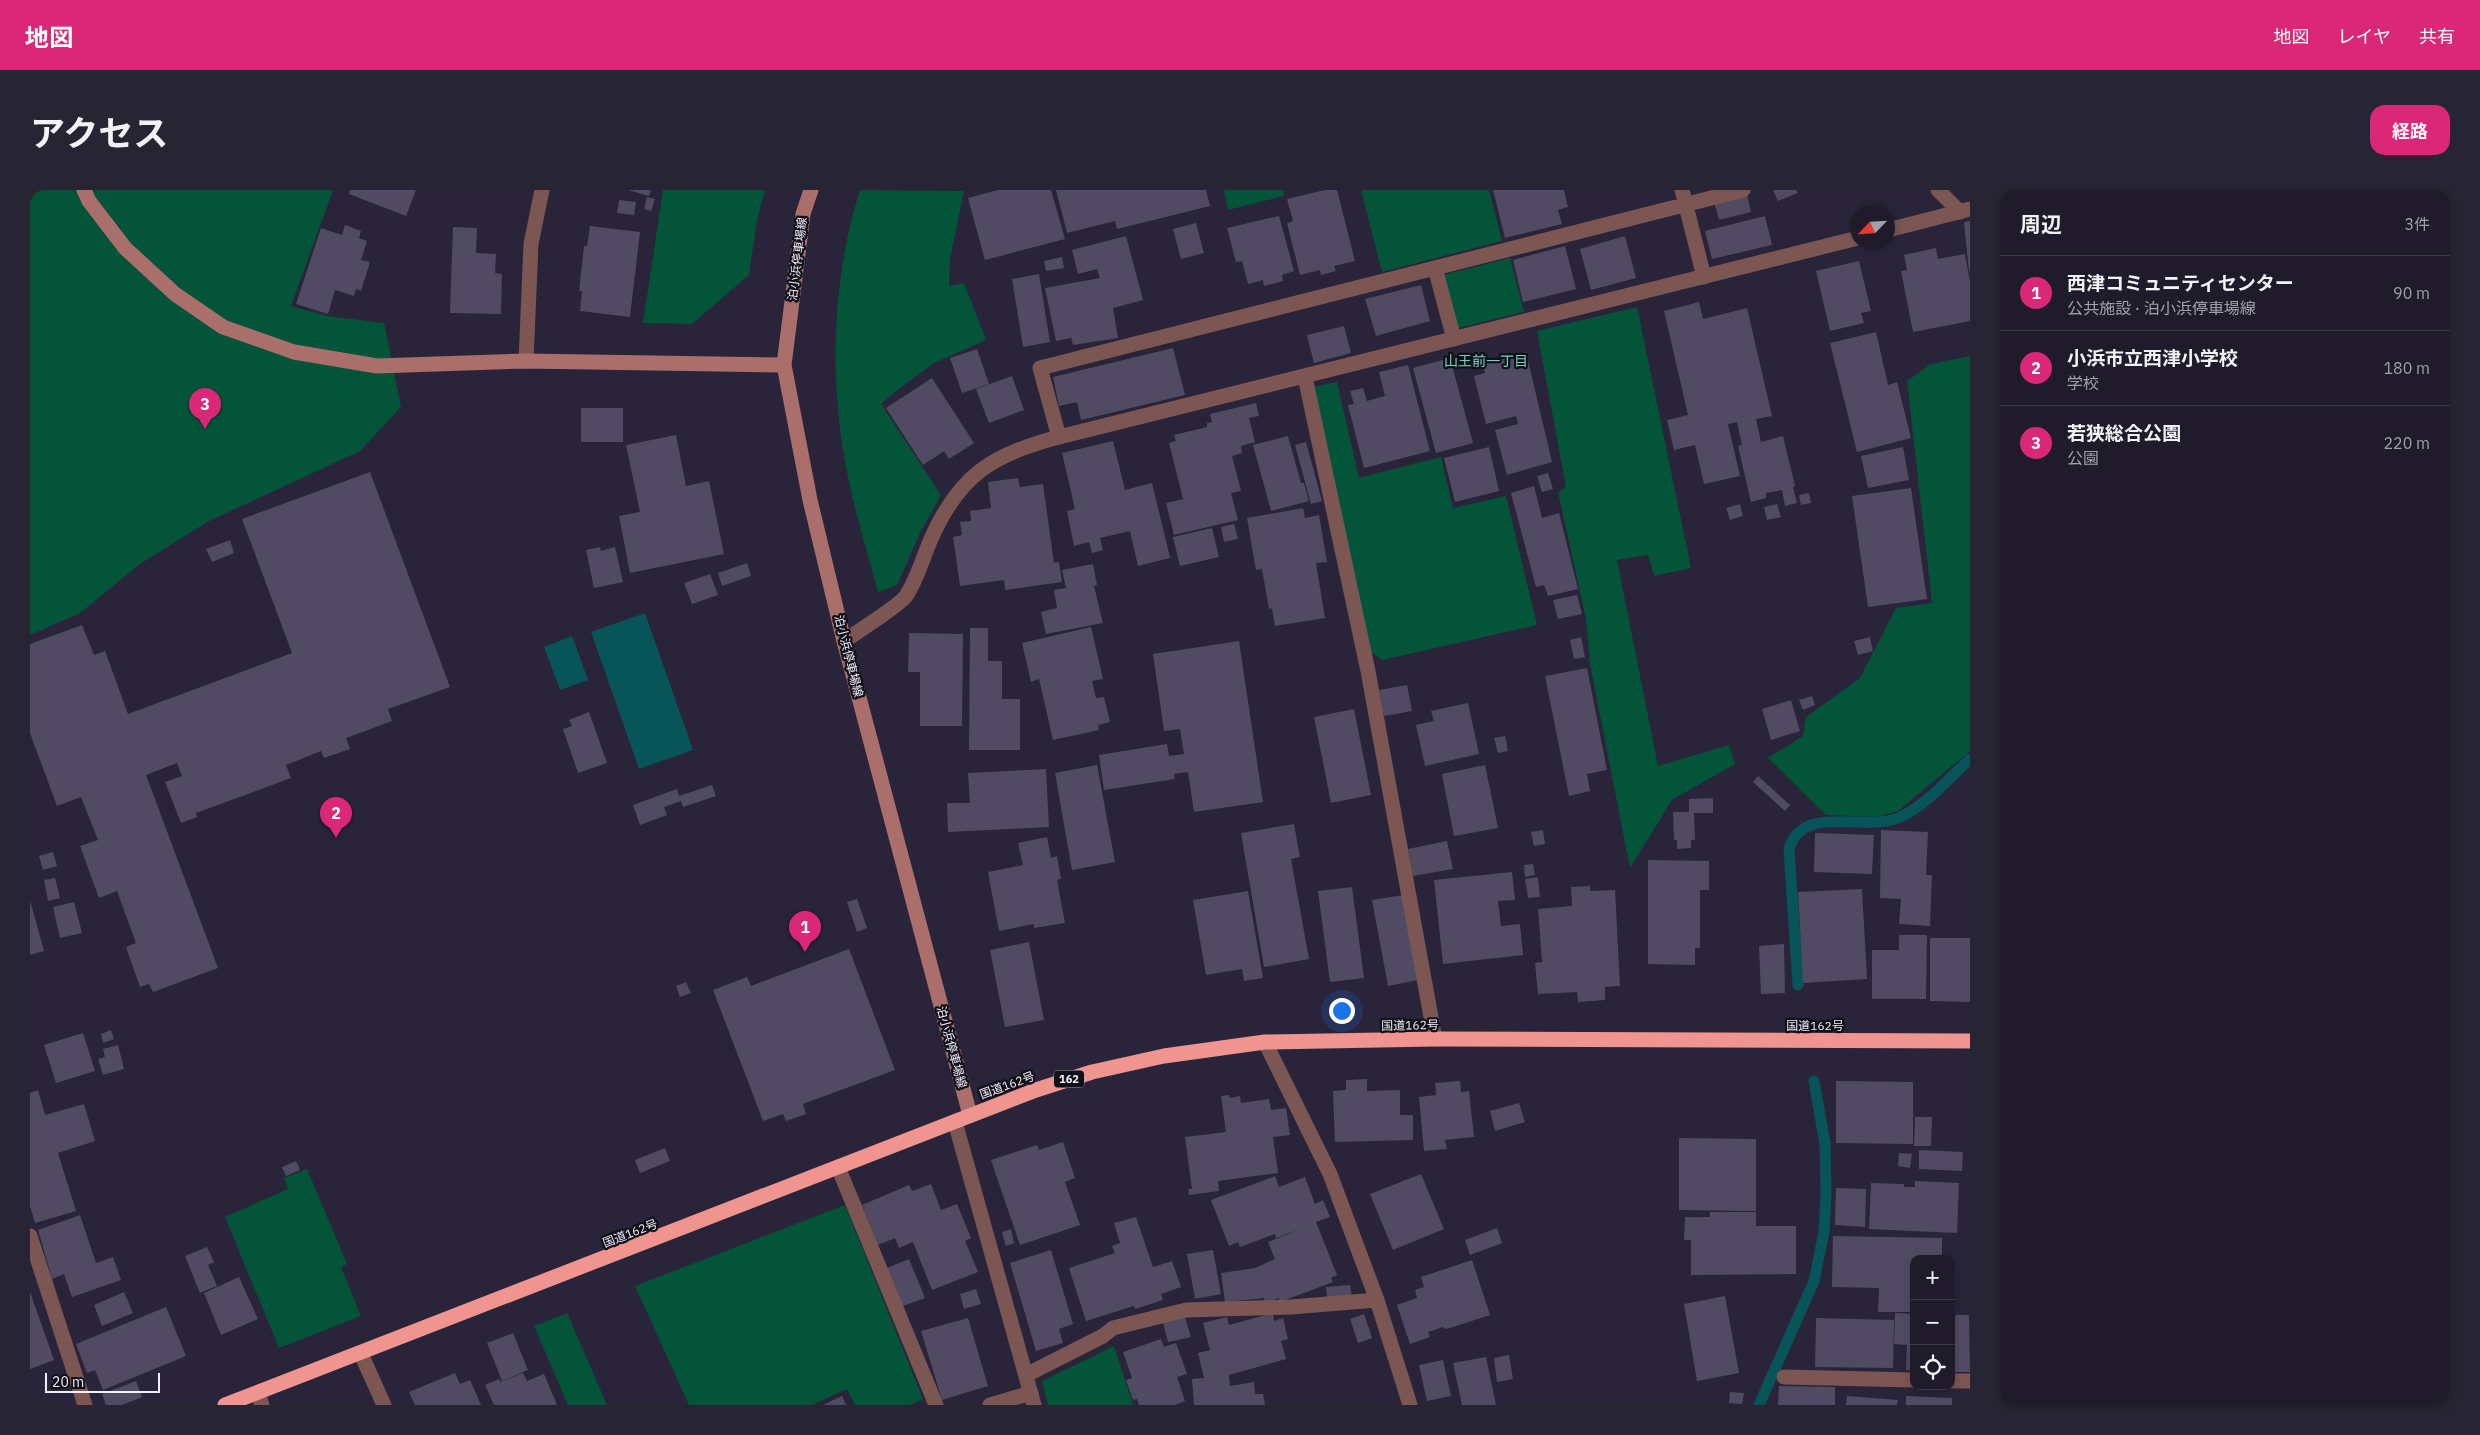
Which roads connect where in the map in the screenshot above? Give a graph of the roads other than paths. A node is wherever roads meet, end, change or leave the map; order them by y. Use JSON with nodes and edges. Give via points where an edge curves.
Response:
{"nodes":[{"id":1,"x":84,"y":190,"type":"edge"},
{"id":2,"x":542,"y":190,"type":"edge"},
{"id":3,"x":811,"y":190,"type":"edge"},
{"id":4,"x":1743,"y":190,"type":"edge"},
{"id":5,"x":1938,"y":190,"type":"edge"},
{"id":6,"x":1684,"y":197,"type":"edge"},
{"id":7,"x":1965,"y":211,"type":"edge"},
{"id":8,"x":1895,"y":228,"type":"edge"},
{"id":9,"x":1850,"y":240,"type":"edge"},
{"id":10,"x":1435,"y":268,"type":"junction"},
{"id":11,"x":1704,"y":277,"type":"junction"},
{"id":12,"x":1454,"y":339,"type":"junction"},
{"id":13,"x":526,"y":361,"type":"junction"},
{"id":14,"x":784,"y":365,"type":"junction"},
{"id":15,"x":1305,"y":377,"type":"junction"},
{"id":16,"x":1059,"y":437,"type":"junction"},
{"id":17,"x":844,"y":641,"type":"junction"},
{"id":18,"x":1435,"y":1039,"type":"junction"},
{"id":19,"x":1970,"y":1041,"type":"edge"},
{"id":20,"x":1265,"y":1042,"type":"junction"},
{"id":21,"x":970,"y":1115,"type":"junction"},
{"id":22,"x":955,"y":1122,"type":"junction"},
{"id":23,"x":838,"y":1167,"type":"junction"},
{"id":24,"x":30,"y":1236,"type":"edge"},
{"id":25,"x":1377,"y":1300,"type":"junction"},
{"id":26,"x":361,"y":1354,"type":"junction"},
{"id":27,"x":1026,"y":1375,"type":"junction"},
{"id":28,"x":1784,"y":1377,"type":"dead end"},
{"id":29,"x":1910,"y":1380,"type":"edge"},
{"id":30,"x":1955,"y":1381,"type":"edge"},
{"id":31,"x":1970,"y":1381,"type":"edge"},
{"id":32,"x":260,"y":1399,"type":"edge"},
{"id":33,"x":1032,"y":1399,"type":"edge"},
{"id":34,"x":85,"y":1405,"type":"edge"},
{"id":35,"x":225,"y":1405,"type":"edge"},
{"id":36,"x":384,"y":1405,"type":"edge"},
{"id":37,"x":936,"y":1405,"type":"edge"},
{"id":38,"x":990,"y":1405,"type":"edge"},
{"id":39,"x":1410,"y":1405,"type":"edge"}],
"edges":[{"from":1,"to":13,"type":"main road","via":[[125,248],[175,294],[223,327],[294,352],[377,366]]},
{"from":2,"to":13,"type":"street","via":[[532,244]]},
{"from":3,"to":14,"type":"main road","name":"泊小浜停車場線","via":[[803,214]]},
{"from":4,"to":6,"type":"street"},
{"from":5,"to":7,"type":"street"},
{"from":6,"to":10,"type":"street"},
{"from":6,"to":11,"type":"street"},
{"from":7,"to":8,"type":"street"},
{"from":9,"to":11,"type":"street"},
{"from":10,"to":12,"type":"street"},
{"from":10,"to":16,"type":"street","via":[[1040,368]]},
{"from":11,"to":12,"type":"street"},
{"from":12,"to":15,"type":"street"},
{"from":13,"to":14,"type":"main road"},
{"from":14,"to":17,"type":"main road","name":"泊小浜停車場線","via":[[810,500]]},
{"from":15,"to":16,"type":"street"},
{"from":15,"to":18,"type":"street","via":[[1368,671]]},
{"from":16,"to":17,"type":"street","via":[[999,458],[971,477],[943,511],[906,596]]},
{"from":17,"to":21,"type":"main road","name":"泊小浜停車場線"},
{"from":18,"to":19,"type":"highway","name":"国道162号","number":"162"},
{"from":18,"to":20,"type":"highway","name":"国道162号","number":"162"},
{"from":20,"to":21,"type":"highway","name":"国道162号","number":"162","via":[[1164,1056],[1092,1072]]},
{"from":20,"to":25,"type":"street","via":[[1330,1174]]},
{"from":21,"to":22,"type":"highway","name":"国道162号","number":"162"},
{"from":22,"to":23,"type":"highway","name":"国道162号","number":"162"},
{"from":22,"to":27,"type":"street"},
{"from":23,"to":26,"type":"highway","name":"国道162号","number":"162"},
{"from":23,"to":37,"type":"street"},
{"from":24,"to":34,"type":"street"},
{"from":25,"to":27,"type":"street","via":[[1291,1308],[1186,1310],[1113,1328]]},
{"from":25,"to":39,"type":"street"},
{"from":26,"to":32,"type":"highway","name":"国道162号","number":"162"},
{"from":26,"to":36,"type":"street"},
{"from":27,"to":33,"type":"street"},
{"from":28,"to":29,"type":"street"},
{"from":30,"to":31,"type":"street"},
{"from":32,"to":35,"type":"highway","name":"国道162号","number":"162"},
{"from":33,"to":38,"type":"street"}]}
